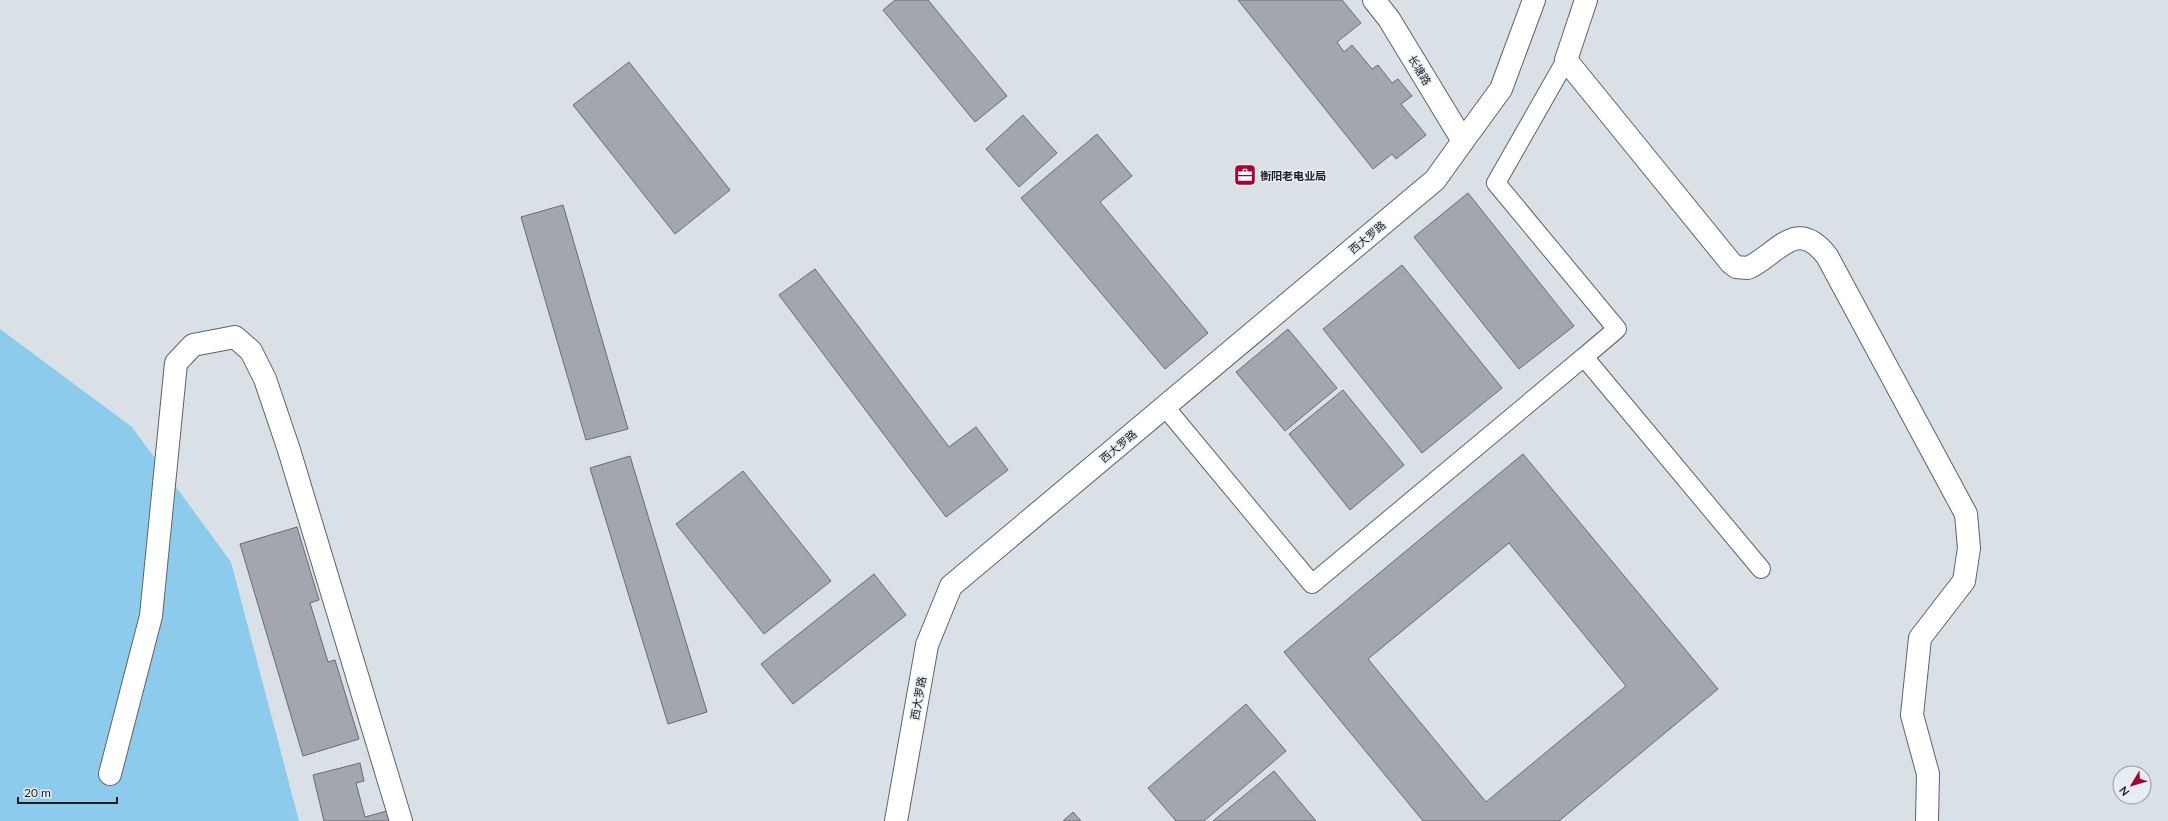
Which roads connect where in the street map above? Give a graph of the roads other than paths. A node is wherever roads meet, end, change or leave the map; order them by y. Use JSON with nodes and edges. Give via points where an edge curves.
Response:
{"nodes":[{"id":1,"x":1374,"y":0,"type":"edge"},
{"id":2,"x":1534,"y":0,"type":"edge"},
{"id":3,"x":1586,"y":0,"type":"edge"},
{"id":4,"x":1566,"y":60,"type":"junction"},
{"id":5,"x":1463,"y":141,"type":"junction"},
{"id":6,"x":1584,"y":357,"type":"junction"},
{"id":7,"x":1165,"y":407,"type":"junction"},
{"id":8,"x":1761,"y":569,"type":"dead end"},
{"id":9,"x":110,"y":774,"type":"dead end"},
{"id":10,"x":401,"y":821,"type":"edge"},
{"id":11,"x":896,"y":821,"type":"edge"},
{"id":12,"x":1927,"y":821,"type":"edge"}],
"edges":[{"from":1,"to":5,"type":"street","name":"长塘路","via":[[1389,19]]},
{"from":2,"to":5,"type":"street","name":"西大罗路","via":[[1501,89]]},
{"from":3,"to":4,"type":"street"},
{"from":4,"to":6,"type":"lane","via":[[1496,183],[1617,329]]},
{"from":4,"to":12,"type":"street","via":[[1736,267],[1748,268],[1794,238],[1808,239],[1820,248],[1966,514],[1969,548],[1964,581],[1920,638],[1912,715],[1928,774]]},
{"from":5,"to":7,"type":"street","name":"西大罗路","via":[[1435,180]]},
{"from":6,"to":7,"type":"lane","via":[[1312,584]]},
{"from":6,"to":8,"type":"lane"},
{"from":7,"to":11,"type":"street","name":"西大罗路","via":[[951,586],[927,645]]},
{"from":9,"to":10,"type":"street","via":[[151,616],[176,363],[193,345],[235,337],[251,351],[265,380],[282,428]]}]}
